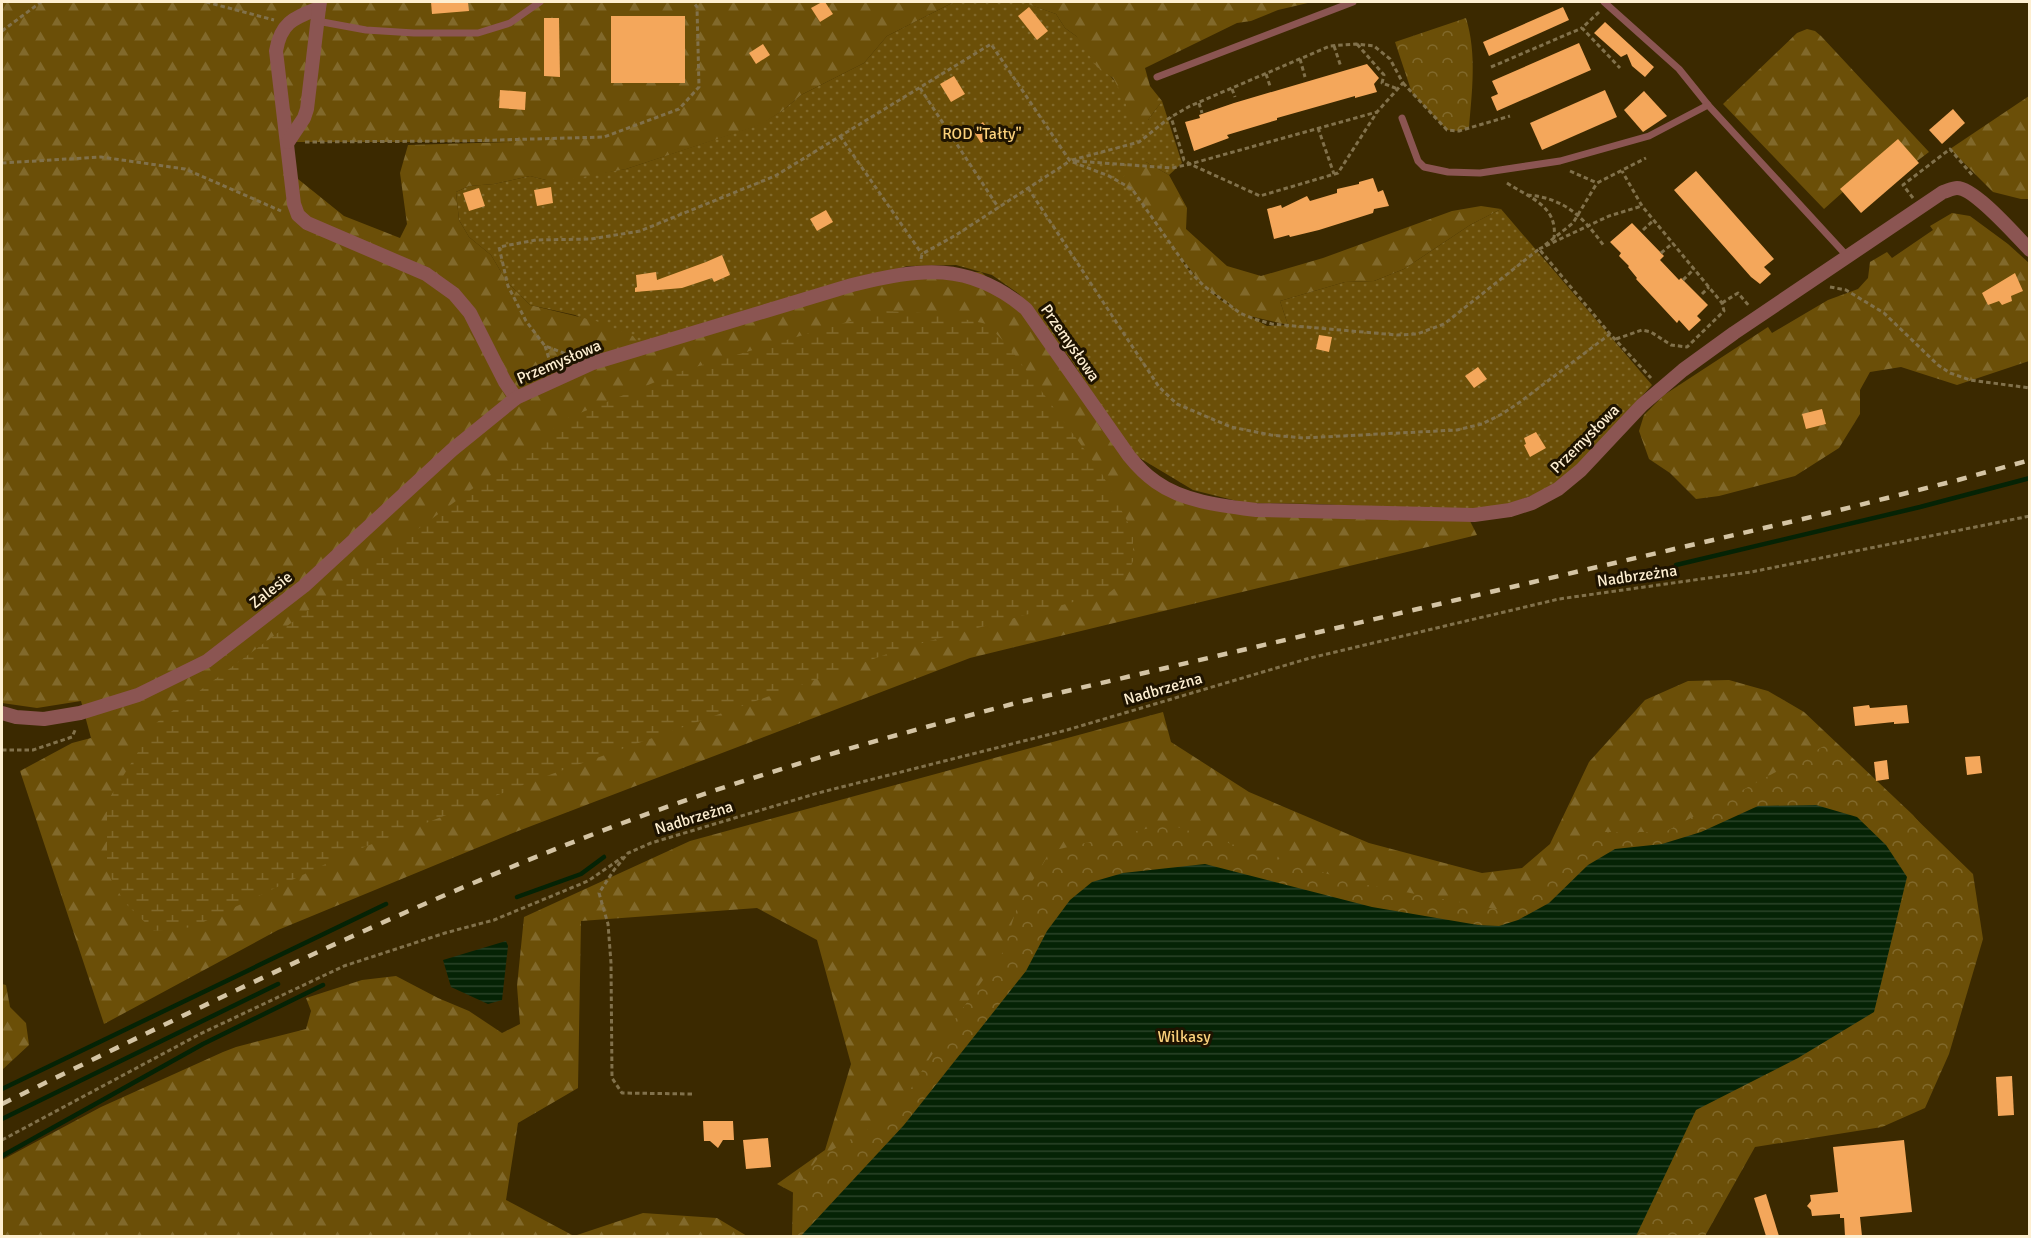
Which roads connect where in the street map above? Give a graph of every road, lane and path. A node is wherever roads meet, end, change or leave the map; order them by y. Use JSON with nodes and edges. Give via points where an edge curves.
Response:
{"nodes":[{"id":1,"x":42,"y":2,"type":"edge"},
{"id":2,"x":206,"y":2,"type":"edge"},
{"id":3,"x":540,"y":2,"type":"edge"},
{"id":4,"x":693,"y":2,"type":"edge"},
{"id":5,"x":1353,"y":2,"type":"edge"},
{"id":6,"x":1605,"y":3,"type":"edge"},
{"id":7,"x":319,"y":10,"type":"edge"},
{"id":8,"x":286,"y":24,"type":"junction"},
{"id":9,"x":1582,"y":28,"type":"junction"},
{"id":10,"x":2,"y":31,"type":"edge"},
{"id":11,"x":1356,"y":44,"type":"junction"},
{"id":12,"x":1334,"y":45,"type":"junction"},
{"id":13,"x":1300,"y":59,"type":"junction"},
{"id":14,"x":1341,"y":67,"type":"dead end"},
{"id":15,"x":1491,"y":67,"type":"dead end"},
{"id":16,"x":1620,"y":68,"type":"dead end"},
{"id":17,"x":1266,"y":74,"type":"junction"},
{"id":18,"x":1157,"y":76,"type":"dead end"},
{"id":19,"x":1305,"y":77,"type":"dead end"},
{"id":20,"x":1376,"y":81,"type":"dead end"},
{"id":21,"x":1382,"y":83,"type":"junction"},
{"id":22,"x":1403,"y":83,"type":"junction"},
{"id":23,"x":1270,"y":86,"type":"dead end"},
{"id":24,"x":920,"y":88,"type":"junction"},
{"id":25,"x":1232,"y":89,"type":"junction"},
{"id":26,"x":1398,"y":89,"type":"junction"},
{"id":27,"x":1235,"y":97,"type":"dead end"},
{"id":28,"x":1198,"y":102,"type":"junction"},
{"id":29,"x":1708,"y":105,"type":"junction"},
{"id":30,"x":1377,"y":112,"type":"junction"},
{"id":31,"x":1202,"y":113,"type":"dead end"},
{"id":32,"x":1510,"y":116,"type":"dead end"},
{"id":33,"x":1171,"y":117,"type":"junction"},
{"id":34,"x":1402,"y":118,"type":"dead end"},
{"id":35,"x":1318,"y":128,"type":"junction"},
{"id":36,"x":840,"y":136,"type":"junction"},
{"id":37,"x":288,"y":142,"type":"junction"},
{"id":38,"x":1070,"y":161,"type":"junction"},
{"id":39,"x":2,"y":163,"type":"edge"},
{"id":40,"x":1190,"y":164,"type":"junction"},
{"id":41,"x":1622,"y":171,"type":"dead end"},
{"id":42,"x":1334,"y":174,"type":"junction"},
{"id":43,"x":1508,"y":183,"type":"dead end"},
{"id":44,"x":1597,"y":183,"type":"dead end"},
{"id":45,"x":1028,"y":188,"type":"junction"},
{"id":46,"x":1527,"y":195,"type":"junction"},
{"id":47,"x":1642,"y":206,"type":"junction"},
{"id":48,"x":998,"y":207,"type":"junction"},
{"id":49,"x":1578,"y":214,"type":"junction"},
{"id":50,"x":1654,"y":220,"type":"junction"},
{"id":51,"x":307,"y":223,"type":"junction"},
{"id":52,"x":1590,"y":226,"type":"junction"},
{"id":53,"x":1643,"y":231,"type":"dead end"},
{"id":54,"x":1554,"y":238,"type":"junction"},
{"id":55,"x":1673,"y":243,"type":"junction"},
{"id":56,"x":1604,"y":246,"type":"dead end"},
{"id":57,"x":1539,"y":249,"type":"junction"},
{"id":58,"x":2030,"y":250,"type":"edge"},
{"id":59,"x":922,"y":254,"type":"junction"},
{"id":60,"x":1661,"y":254,"type":"dead end"},
{"id":61,"x":1848,"y":257,"type":"junction"},
{"id":62,"x":1694,"y":269,"type":"junction"},
{"id":63,"x":918,"y":272,"type":"junction"},
{"id":64,"x":1683,"y":280,"type":"dead end"},
{"id":65,"x":1804,"y":286,"type":"junction"},
{"id":66,"x":1709,"y":287,"type":"junction"},
{"id":67,"x":1738,"y":293,"type":"dead end"},
{"id":68,"x":1702,"y":294,"type":"dead end"},
{"id":69,"x":1722,"y":303,"type":"junction"},
{"id":70,"x":1610,"y":334,"type":"junction"},
{"id":71,"x":1615,"y":339,"type":"junction"},
{"id":72,"x":545,"y":346,"type":"junction"},
{"id":73,"x":592,"y":363,"type":"junction"},
{"id":74,"x":555,"y":379,"type":"junction"},
{"id":75,"x":1662,"y":387,"type":"junction"},
{"id":76,"x":2030,"y":388,"type":"edge"},
{"id":77,"x":516,"y":398,"type":"junction"},
{"id":78,"x":2030,"y":516,"type":"edge"},
{"id":79,"x":2,"y":713,"type":"edge"},
{"id":80,"x":80,"y":713,"type":"junction"},
{"id":81,"x":2,"y":750,"type":"edge"},
{"id":82,"x":628,"y":853,"type":"junction"},
{"id":83,"x":692,"y":1094,"type":"dead end"},
{"id":84,"x":2,"y":1140,"type":"edge"}],
"edges":[{"from":1,"to":10,"type":"path"},
{"from":2,"to":8,"type":"path"},
{"from":3,"to":7,"type":"lane","via":[[510,23],[478,33],[366,30]]},
{"from":4,"to":37,"type":"path","via":[[697,7],[699,87],[679,109],[604,137]]},
{"from":5,"to":18,"type":"lane"},
{"from":6,"to":9,"type":"path"},
{"from":6,"to":29,"type":"lane","via":[[1678,69]]},
{"from":7,"to":8,"type":"street"},
{"from":7,"to":37,"type":"street","via":[[307,109]]},
{"from":8,"to":37,"type":"street","via":[[276,51]]},
{"from":9,"to":15,"type":"path"},
{"from":9,"to":16,"type":"path"},
{"from":11,"to":12,"type":"path"},
{"from":11,"to":21,"type":"path","via":[[1384,75]]},
{"from":11,"to":22,"type":"path","via":[[1374,46],[1390,59]]},
{"from":12,"to":13,"type":"path"},
{"from":12,"to":14,"type":"path"},
{"from":13,"to":17,"type":"path"},
{"from":13,"to":19,"type":"path"},
{"from":17,"to":23,"type":"path"},
{"from":17,"to":25,"type":"path"},
{"from":20,"to":21,"type":"path"},
{"from":21,"to":26,"type":"path"},
{"from":22,"to":26,"type":"path"},
{"from":22,"to":32,"type":"path","via":[[1447,130],[1459,131]]},
{"from":24,"to":36,"type":"path"},
{"from":24,"to":38,"type":"path","via":[[991,44]]},
{"from":24,"to":48,"type":"path"},
{"from":25,"to":27,"type":"path"},
{"from":25,"to":28,"type":"path"},
{"from":26,"to":30,"type":"path"},
{"from":28,"to":31,"type":"path"},
{"from":28,"to":33,"type":"path"},
{"from":29,"to":34,"type":"lane","via":[[1649,136],[1560,161],[1480,173],[1424,167],[1418,161]]},
{"from":29,"to":61,"type":"lane"},
{"from":30,"to":35,"type":"path"},
{"from":30,"to":42,"type":"path"},
{"from":33,"to":38,"type":"path","via":[[1139,142]]},
{"from":33,"to":40,"type":"path","via":[[1184,160]]},
{"from":35,"to":40,"type":"path"},
{"from":35,"to":42,"type":"path"},
{"from":36,"to":59,"type":"path"},
{"from":36,"to":72,"type":"path","via":[[775,176],[640,231],[499,247],[508,286],[526,321]]},
{"from":37,"to":51,"type":"street","via":[[294,204]]},
{"from":38,"to":40,"type":"path","via":[[1172,168]]},
{"from":38,"to":45,"type":"path"},
{"from":38,"to":57,"type":"path","via":[[1132,189],[1204,286],[1240,313],[1272,324],[1417,334],[1444,324]]},
{"from":39,"to":51,"type":"path","via":[[100,157],[185,169]]},
{"from":40,"to":42,"type":"path","via":[[1260,196]]},
{"from":41,"to":47,"type":"path"},
{"from":43,"to":46,"type":"path"},
{"from":44,"to":49,"type":"path"},
{"from":45,"to":48,"type":"path"},
{"from":45,"to":70,"type":"path","via":[[1159,387],[1177,404],[1231,427],[1303,438],[1457,430],[1482,424],[1520,402]]},
{"from":46,"to":49,"type":"path","via":[[1551,199]]},
{"from":46,"to":54,"type":"path","via":[[1551,214]]},
{"from":47,"to":50,"type":"path"},
{"from":47,"to":52,"type":"path"},
{"from":48,"to":59,"type":"path"},
{"from":49,"to":52,"type":"path"},
{"from":49,"to":54,"type":"path"},
{"from":50,"to":53,"type":"path"},
{"from":50,"to":55,"type":"path"},
{"from":51,"to":77,"type":"street","name":"Przemysłowa","via":[[426,274],[454,294],[470,313]]},
{"from":52,"to":56,"type":"path"},
{"from":52,"to":57,"type":"path"},
{"from":54,"to":57,"type":"path"},
{"from":55,"to":60,"type":"path"},
{"from":55,"to":62,"type":"path"},
{"from":57,"to":70,"type":"path"},
{"from":58,"to":61,"type":"street","name":"Przemysłowa","via":[[1979,198],[1956,187]]},
{"from":59,"to":63,"type":"path"},
{"from":61,"to":65,"type":"street","name":"Przemysłowa"},
{"from":62,"to":64,"type":"path"},
{"from":62,"to":66,"type":"path"},
{"from":63,"to":73,"type":"street","name":"Przemysłowa","via":[[852,285]]},
{"from":63,"to":75,"type":"street","name":"Przemysłowa","via":[[973,278],[1009,295],[1026,309],[1144,473],[1191,498],[1225,506],[1462,515],[1510,510],[1558,489]]},
{"from":65,"to":75,"type":"street","name":"Przemysłowa"},
{"from":65,"to":76,"type":"path","via":[[1812,291],[1832,286],[1846,290],[1884,313],[1938,365],[1955,375]]},
{"from":66,"to":68,"type":"path"},
{"from":66,"to":69,"type":"path"},
{"from":67,"to":69,"type":"path"},
{"from":69,"to":71,"type":"path","via":[[1724,311],[1687,347],[1671,345],[1642,330]]},
{"from":70,"to":71,"type":"path"},
{"from":71,"to":75,"type":"path"},
{"from":72,"to":73,"type":"path"},
{"from":72,"to":74,"type":"path"},
{"from":73,"to":74,"type":"street","name":"Przemysłowa"},
{"from":74,"to":77,"type":"street","name":"Przemysłowa"},
{"from":77,"to":80,"type":"street","name":"Zalesie","via":[[452,450],[304,586],[207,661],[138,695]]},
{"from":78,"to":82,"type":"path","name":"Nadbrzeżna","via":[[1751,572],[1559,599],[1310,658],[1067,730],[818,793]]},
{"from":79,"to":80,"type":"street","name":"Zalesie","via":[[44,719]]},
{"from":80,"to":81,"type":"path","via":[[72,736],[33,750]]},
{"from":82,"to":83,"type":"path","via":[[600,893],[608,924],[611,963],[612,1078],[622,1093]]},
{"from":82,"to":84,"type":"path","name":"Nadbrzeżna","via":[[588,881],[494,920],[344,966],[200,1034]]}]}
